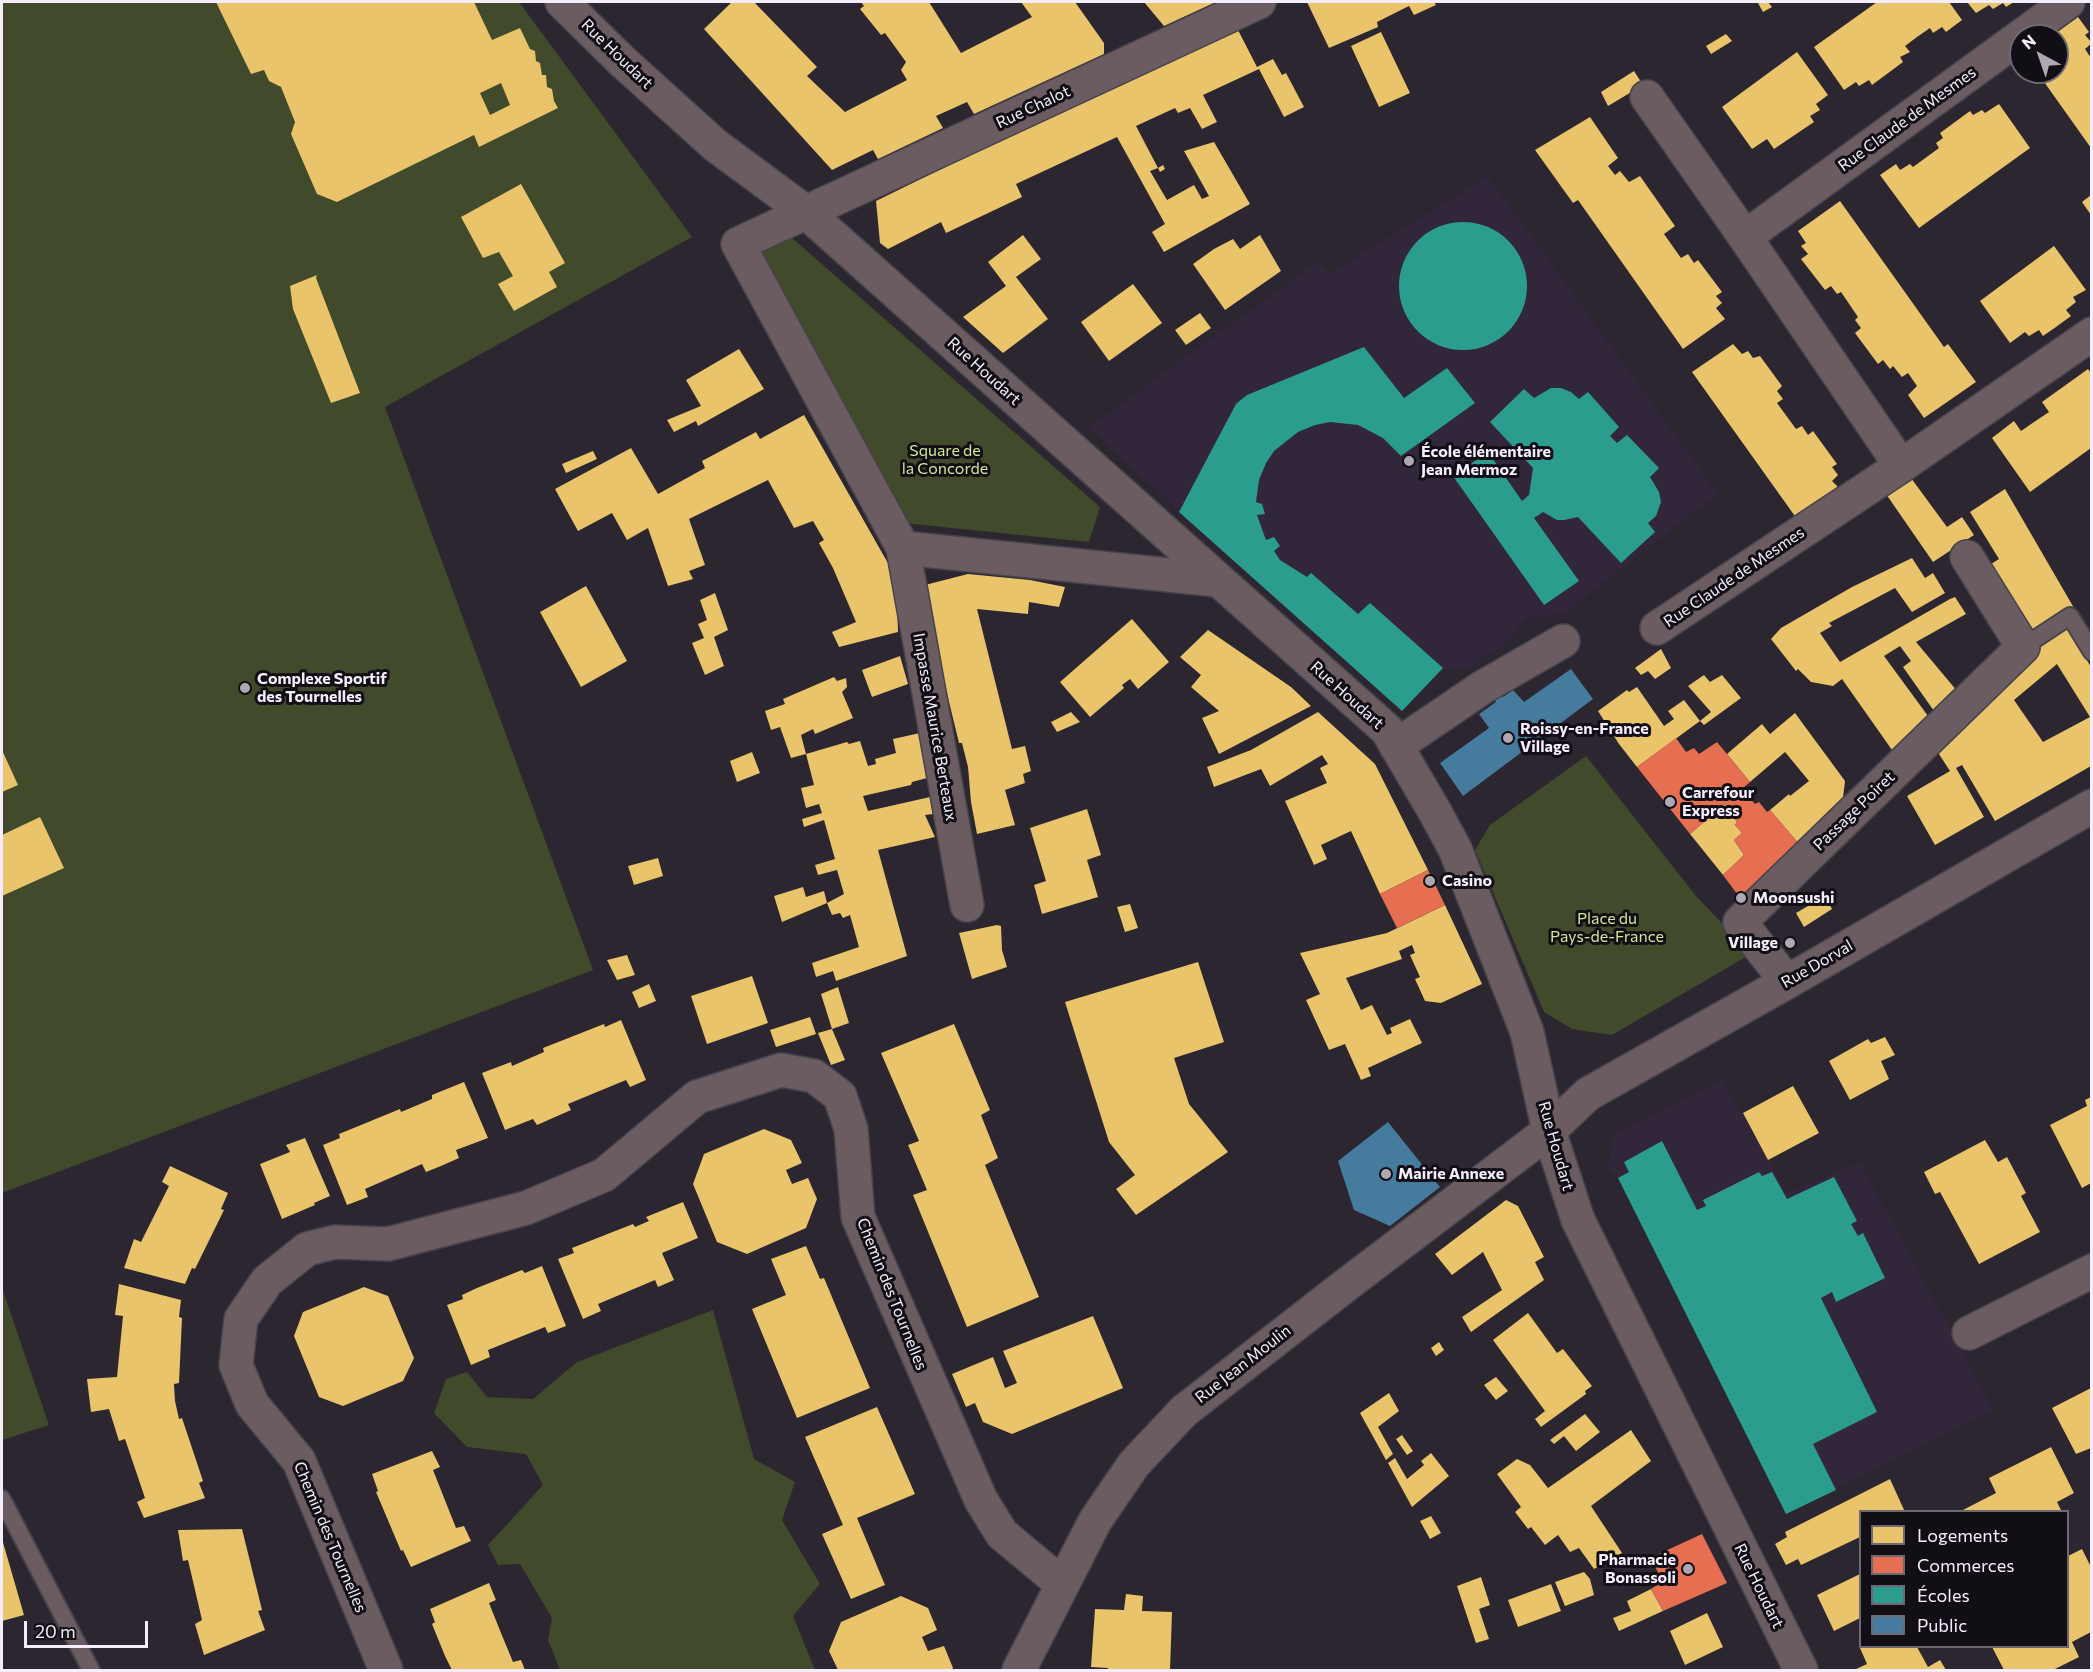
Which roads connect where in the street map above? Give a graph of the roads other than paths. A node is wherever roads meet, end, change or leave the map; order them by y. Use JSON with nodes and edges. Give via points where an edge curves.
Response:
{"nodes":[{"id":1,"x":562,"y":2,"type":"edge"},
{"id":2,"x":1259,"y":2,"type":"edge"},
{"id":3,"x":2068,"y":2,"type":"edge"},
{"id":4,"x":1647,"y":97,"type":"dead end"},
{"id":5,"x":807,"y":213,"type":"junction"},
{"id":6,"x":1745,"y":237,"type":"junction"},
{"id":7,"x":2091,"y":334,"type":"edge"},
{"id":8,"x":1901,"y":466,"type":"junction"},
{"id":9,"x":903,"y":548,"type":"junction"},
{"id":10,"x":1967,"y":557,"type":"dead end"},
{"id":11,"x":1218,"y":580,"type":"junction"},
{"id":12,"x":1657,"y":628,"type":"dead end"},
{"id":13,"x":1563,"y":641,"type":"dead end"},
{"id":14,"x":2023,"y":647,"type":"junction"},
{"id":15,"x":2091,"y":652,"type":"edge"},
{"id":16,"x":1396,"y":746,"type":"junction"},
{"id":17,"x":2091,"y":806,"type":"edge"},
{"id":18,"x":967,"y":905,"type":"dead end"},
{"id":19,"x":1787,"y":982,"type":"junction"},
{"id":20,"x":1549,"y":1131,"type":"junction"},
{"id":21,"x":2091,"y":1271,"type":"edge"},
{"id":22,"x":1969,"y":1333,"type":"dead end"},
{"id":23,"x":2,"y":1499,"type":"edge"},
{"id":24,"x":1062,"y":1584,"type":"junction"},
{"id":25,"x":91,"y":1671,"type":"edge"},
{"id":26,"x":386,"y":1671,"type":"edge"},
{"id":27,"x":1019,"y":1671,"type":"edge"},
{"id":28,"x":1801,"y":1671,"type":"edge"}],
"edges":[{"from":1,"to":5,"type":"street","name":"Rue Houdart","via":[[715,145]]},
{"from":2,"to":5,"type":"street","name":"Rue Chalot"},
{"from":3,"to":6,"type":"street","name":"Rue Claude de Mesmes"},
{"from":4,"to":6,"type":"street"},
{"from":5,"to":9,"type":"street","via":[[738,244]]},
{"from":5,"to":11,"type":"street","name":"Rue Houdart"},
{"from":6,"to":8,"type":"street"},
{"from":7,"to":8,"type":"street","name":"Rue Claude de Mesmes"},
{"from":8,"to":12,"type":"street","name":"Rue Claude de Mesmes"},
{"from":9,"to":11,"type":"street"},
{"from":9,"to":18,"type":"street","name":"Impasse Maurice Berteaux"},
{"from":10,"to":14,"type":"street"},
{"from":11,"to":16,"type":"street","name":"Rue Houdart","via":[[1387,730]]},
{"from":13,"to":16,"type":"street","via":[[1483,687]]},
{"from":14,"to":15,"type":"lane","name":"Passage Poiret","via":[[2070,616]]},
{"from":14,"to":19,"type":"street","name":"Passage Poiret","via":[[1740,922]]},
{"from":16,"to":20,"type":"street","name":"Rue Houdart","via":[[1455,849],[1527,1032]]},
{"from":17,"to":19,"type":"street","name":"Rue Dorval"},
{"from":19,"to":20,"type":"street","name":"Rue Dorval","via":[[1588,1094]]},
{"from":20,"to":24,"type":"street","name":"Rue Jean Moulin","via":[[1184,1411],[1115,1490]]},
{"from":20,"to":28,"type":"street","name":"Rue Houdart","via":[[1578,1220]]},
{"from":21,"to":22,"type":"street"},
{"from":23,"to":25,"type":"lane"},
{"from":24,"to":26,"type":"street","name":"Chemin des Tournelles","via":[[1002,1534],[981,1500],[858,1217],[851,1129],[840,1096],[814,1076],[781,1070],[697,1096],[604,1175],[526,1208],[388,1244],[335,1242],[307,1250],[267,1281],[241,1319],[236,1365],[252,1404],[299,1461]]},
{"from":24,"to":27,"type":"street","name":"Rue Jean Moulin"}]}
